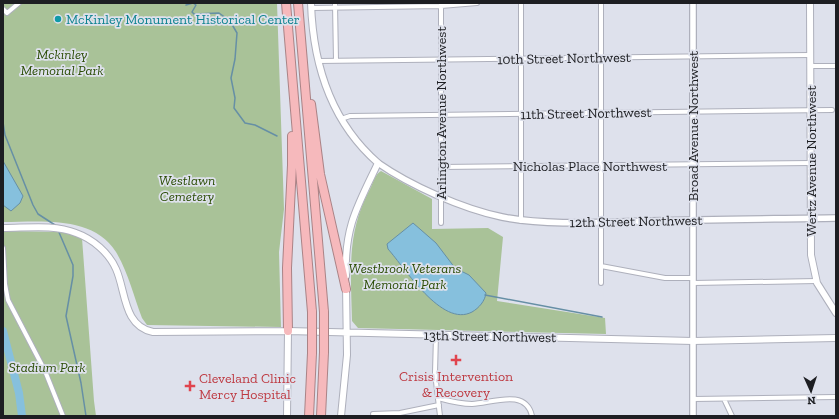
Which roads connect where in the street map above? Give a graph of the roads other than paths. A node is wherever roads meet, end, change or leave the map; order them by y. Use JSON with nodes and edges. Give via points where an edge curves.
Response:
{"nodes":[{"id":1,"x":19,"y":3,"type":"edge"},
{"id":2,"x":286,"y":3,"type":"edge"},
{"id":3,"x":298,"y":3,"type":"edge"},
{"id":4,"x":478,"y":3,"type":"edge"},
{"id":5,"x":521,"y":3,"type":"edge"},
{"id":6,"x":601,"y":3,"type":"edge"},
{"id":7,"x":693,"y":3,"type":"edge"},
{"id":8,"x":810,"y":3,"type":"edge"},
{"id":9,"x":311,"y":5,"type":"edge"},
{"id":10,"x":335,"y":5,"type":"edge"},
{"id":11,"x":386,"y":5,"type":"edge"},
{"id":12,"x":441,"y":5,"type":"edge"},
{"id":13,"x":3,"y":9,"type":"edge"},
{"id":14,"x":298,"y":15,"type":"junction"},
{"id":15,"x":289,"y":52,"type":"junction"},
{"id":16,"x":810,"y":55,"type":"junction"},
{"id":17,"x":693,"y":56,"type":"junction"},
{"id":18,"x":521,"y":58,"type":"junction"},
{"id":19,"x":601,"y":58,"type":"junction"},
{"id":20,"x":441,"y":60,"type":"junction"},
{"id":21,"x":318,"y":61,"type":"junction"},
{"id":22,"x":336,"y":61,"type":"junction"},
{"id":23,"x":810,"y":66,"type":"junction"},
{"id":24,"x":836,"y":66,"type":"edge"},
{"id":25,"x":810,"y":110,"type":"junction"},
{"id":26,"x":832,"y":110,"type":"dead end"},
{"id":27,"x":693,"y":112,"type":"junction"},
{"id":28,"x":601,"y":113,"type":"junction"},
{"id":29,"x":521,"y":114,"type":"junction"},
{"id":30,"x":441,"y":115,"type":"junction"},
{"id":31,"x":341,"y":120,"type":"junction"},
{"id":32,"x":378,"y":162,"type":"junction"},
{"id":33,"x":811,"y":163,"type":"junction"},
{"id":34,"x":602,"y":165,"type":"junction"},
{"id":35,"x":693,"y":165,"type":"junction"},
{"id":36,"x":521,"y":166,"type":"junction"},
{"id":37,"x":441,"y":167,"type":"junction"},
{"id":38,"x":441,"y":196,"type":"junction"},
{"id":39,"x":811,"y":218,"type":"junction"},
{"id":40,"x":836,"y":218,"type":"edge"},
{"id":41,"x":693,"y":220,"type":"junction"},
{"id":42,"x":521,"y":221,"type":"junction"},
{"id":43,"x":601,"y":221,"type":"junction"},
{"id":44,"x":441,"y":223,"type":"dead end"},
{"id":45,"x":3,"y":228,"type":"edge"},
{"id":46,"x":3,"y":248,"type":"edge"},
{"id":47,"x":601,"y":266,"type":"junction"},
{"id":48,"x":693,"y":280,"type":"junction"},
{"id":49,"x":816,"y":280,"type":"junction"},
{"id":50,"x":601,"y":283,"type":"dead end"},
{"id":51,"x":346,"y":289,"type":"junction"},
{"id":52,"x":836,"y":312,"type":"edge"},
{"id":53,"x":288,"y":331,"type":"junction"},
{"id":54,"x":346,"y":333,"type":"junction"},
{"id":55,"x":836,"y":334,"type":"edge"},
{"id":56,"x":436,"y":335,"type":"junction"},
{"id":57,"x":827,"y":338,"type":"junction"},
{"id":58,"x":836,"y":338,"type":"edge"},
{"id":59,"x":693,"y":341,"type":"junction"},
{"id":60,"x":836,"y":397,"type":"edge"},
{"id":61,"x":438,"y":398,"type":"junction"},
{"id":62,"x":693,"y":399,"type":"junction"},
{"id":63,"x":724,"y":399,"type":"junction"},
{"id":64,"x":439,"y":406,"type":"junction"},
{"id":65,"x":373,"y":414,"type":"dead end"},
{"id":66,"x":63,"y":416,"type":"edge"},
{"id":67,"x":287,"y":416,"type":"edge"},
{"id":68,"x":309,"y":416,"type":"edge"},
{"id":69,"x":321,"y":416,"type":"edge"},
{"id":70,"x":341,"y":416,"type":"edge"},
{"id":71,"x":440,"y":416,"type":"edge"},
{"id":72,"x":532,"y":416,"type":"edge"},
{"id":73,"x":693,"y":416,"type":"edge"},
{"id":74,"x":732,"y":416,"type":"edge"}],
"edges":[{"from":1,"to":13,"type":"street","via":[[7,13]]},
{"from":2,"to":15,"type":"highway"},
{"from":3,"to":14,"type":"highway"},
{"from":4,"to":12,"type":"street"},
{"from":5,"to":18,"type":"street"},
{"from":6,"to":19,"type":"street"},
{"from":7,"to":17,"type":"street","name":"Broad Avenue Northwest"},
{"from":8,"to":16,"type":"main road","name":"Wertz Avenue Northwest"},
{"from":9,"to":10,"type":"street"},
{"from":9,"to":21,"type":"main road"},
{"from":10,"to":11,"type":"street"},
{"from":10,"to":22,"type":"street"},
{"from":11,"to":12,"type":"street"},
{"from":12,"to":20,"type":"street","name":"Arlington Avenue Northwest"},
{"from":14,"to":51,"type":"highway","via":[[306,53],[318,160]]},
{"from":14,"to":69,"type":"highway","bridge":true,"via":[[324,312]]},
{"from":15,"to":53,"type":"highway","via":[[286,74],[293,154],[287,268]]},
{"from":15,"to":68,"type":"highway","bridge":true,"via":[[312,312]]},
{"from":16,"to":17,"type":"street","name":"10th Street Northwest"},
{"from":16,"to":23,"type":"main road","name":"Wertz Avenue Northwest"},
{"from":17,"to":19,"type":"street","name":"10th Street Northwest"},
{"from":17,"to":27,"type":"street","name":"Broad Avenue Northwest"},
{"from":18,"to":19,"type":"street","name":"10th Street Northwest"},
{"from":18,"to":20,"type":"street","name":"10th Street Northwest"},
{"from":18,"to":29,"type":"street"},
{"from":19,"to":28,"type":"street"},
{"from":20,"to":22,"type":"street","name":"10th Street Northwest"},
{"from":20,"to":30,"type":"street","name":"Arlington Avenue Northwest"},
{"from":21,"to":22,"type":"street","name":"10th Street Northwest"},
{"from":21,"to":31,"type":"main road","via":[[326,88]]},
{"from":23,"to":24,"type":"street"},
{"from":23,"to":25,"type":"main road","name":"Wertz Avenue Northwest"},
{"from":25,"to":26,"type":"street","name":"11th Street Northwest"},
{"from":25,"to":27,"type":"street","name":"11th Street Northwest"},
{"from":25,"to":33,"type":"main road","name":"Wertz Avenue Northwest"},
{"from":27,"to":28,"type":"street","name":"11th Street Northwest"},
{"from":27,"to":35,"type":"street","name":"Broad Avenue Northwest"},
{"from":28,"to":29,"type":"street","name":"11th Street Northwest"},
{"from":28,"to":34,"type":"street"},
{"from":29,"to":30,"type":"street","name":"11th Street Northwest"},
{"from":29,"to":36,"type":"street"},
{"from":30,"to":31,"type":"street","name":"11th Street Northwest","via":[[350,116]]},
{"from":30,"to":37,"type":"street","name":"Arlington Avenue Northwest"},
{"from":31,"to":32,"type":"main road","via":[[363,148]]},
{"from":32,"to":38,"type":"street","name":"12th Street Northwest","via":[[413,184]]},
{"from":32,"to":51,"type":"main road","via":[[356,208],[349,230],[345,256]]},
{"from":33,"to":35,"type":"street","name":"Nicholas Place Northwest"},
{"from":33,"to":39,"type":"main road","name":"Wertz Avenue Northwest"},
{"from":34,"to":35,"type":"street","name":"Nicholas Place Northwest"},
{"from":34,"to":36,"type":"street","name":"Nicholas Place Northwest"},
{"from":34,"to":43,"type":"street"},
{"from":35,"to":41,"type":"street","name":"Broad Avenue Northwest"},
{"from":36,"to":37,"type":"street","name":"Nicholas Place Northwest"},
{"from":36,"to":42,"type":"street"},
{"from":37,"to":38,"type":"street","name":"Arlington Avenue Northwest"},
{"from":38,"to":42,"type":"street","name":"12th Street Northwest","via":[[483,212]]},
{"from":38,"to":44,"type":"street","name":"Arlington Avenue Northwest"},
{"from":39,"to":40,"type":"street","name":"12th Street Northwest"},
{"from":39,"to":41,"type":"street","name":"12th Street Northwest"},
{"from":39,"to":49,"type":"main road","name":"Wertz Avenue Northwest","via":[[812,262]]},
{"from":41,"to":43,"type":"street","name":"12th Street Northwest"},
{"from":41,"to":48,"type":"street","name":"Broad Avenue Northwest"},
{"from":42,"to":43,"type":"street","name":"12th Street Northwest"},
{"from":43,"to":47,"type":"street"},
{"from":45,"to":53,"type":"main road","name":"13th Street Northwest","via":[[65,229],[86,237],[106,253],[117,271],[130,315],[144,329],[156,332]]},
{"from":46,"to":66,"type":"street","via":[[8,300],[45,371]]},
{"from":47,"to":48,"type":"street","via":[[665,278]]},
{"from":47,"to":50,"type":"street"},
{"from":48,"to":49,"type":"street"},
{"from":48,"to":59,"type":"street","name":"Broad Avenue Northwest"},
{"from":49,"to":52,"type":"main road","name":"Wertz Avenue Northwest"},
{"from":51,"to":54,"type":"main road"},
{"from":53,"to":54,"type":"main road","name":"13th Street Northwest"},
{"from":53,"to":67,"type":"main road"},
{"from":54,"to":56,"type":"main road","name":"13th Street Northwest"},
{"from":54,"to":70,"type":"main road","via":[[346,370]]},
{"from":55,"to":57,"type":"main road"},
{"from":56,"to":59,"type":"main road","name":"13th Street Northwest"},
{"from":56,"to":61,"type":"street","via":[[435,373]]},
{"from":57,"to":58,"type":"main road","name":"13th Street Northwest"},
{"from":57,"to":59,"type":"main road","name":"13th Street Northwest"},
{"from":59,"to":62,"type":"street","name":"Broad Avenue Northwest"},
{"from":60,"to":63,"type":"street"},
{"from":61,"to":64,"type":"street"},
{"from":61,"to":72,"type":"street","via":[[472,404],[518,400],[527,405]]},
{"from":62,"to":63,"type":"street"},
{"from":62,"to":73,"type":"street","name":"Broad Avenue Northwest"},
{"from":63,"to":74,"type":"street"},
{"from":64,"to":65,"type":"street","via":[[400,413]]},
{"from":64,"to":71,"type":"street"}]}
